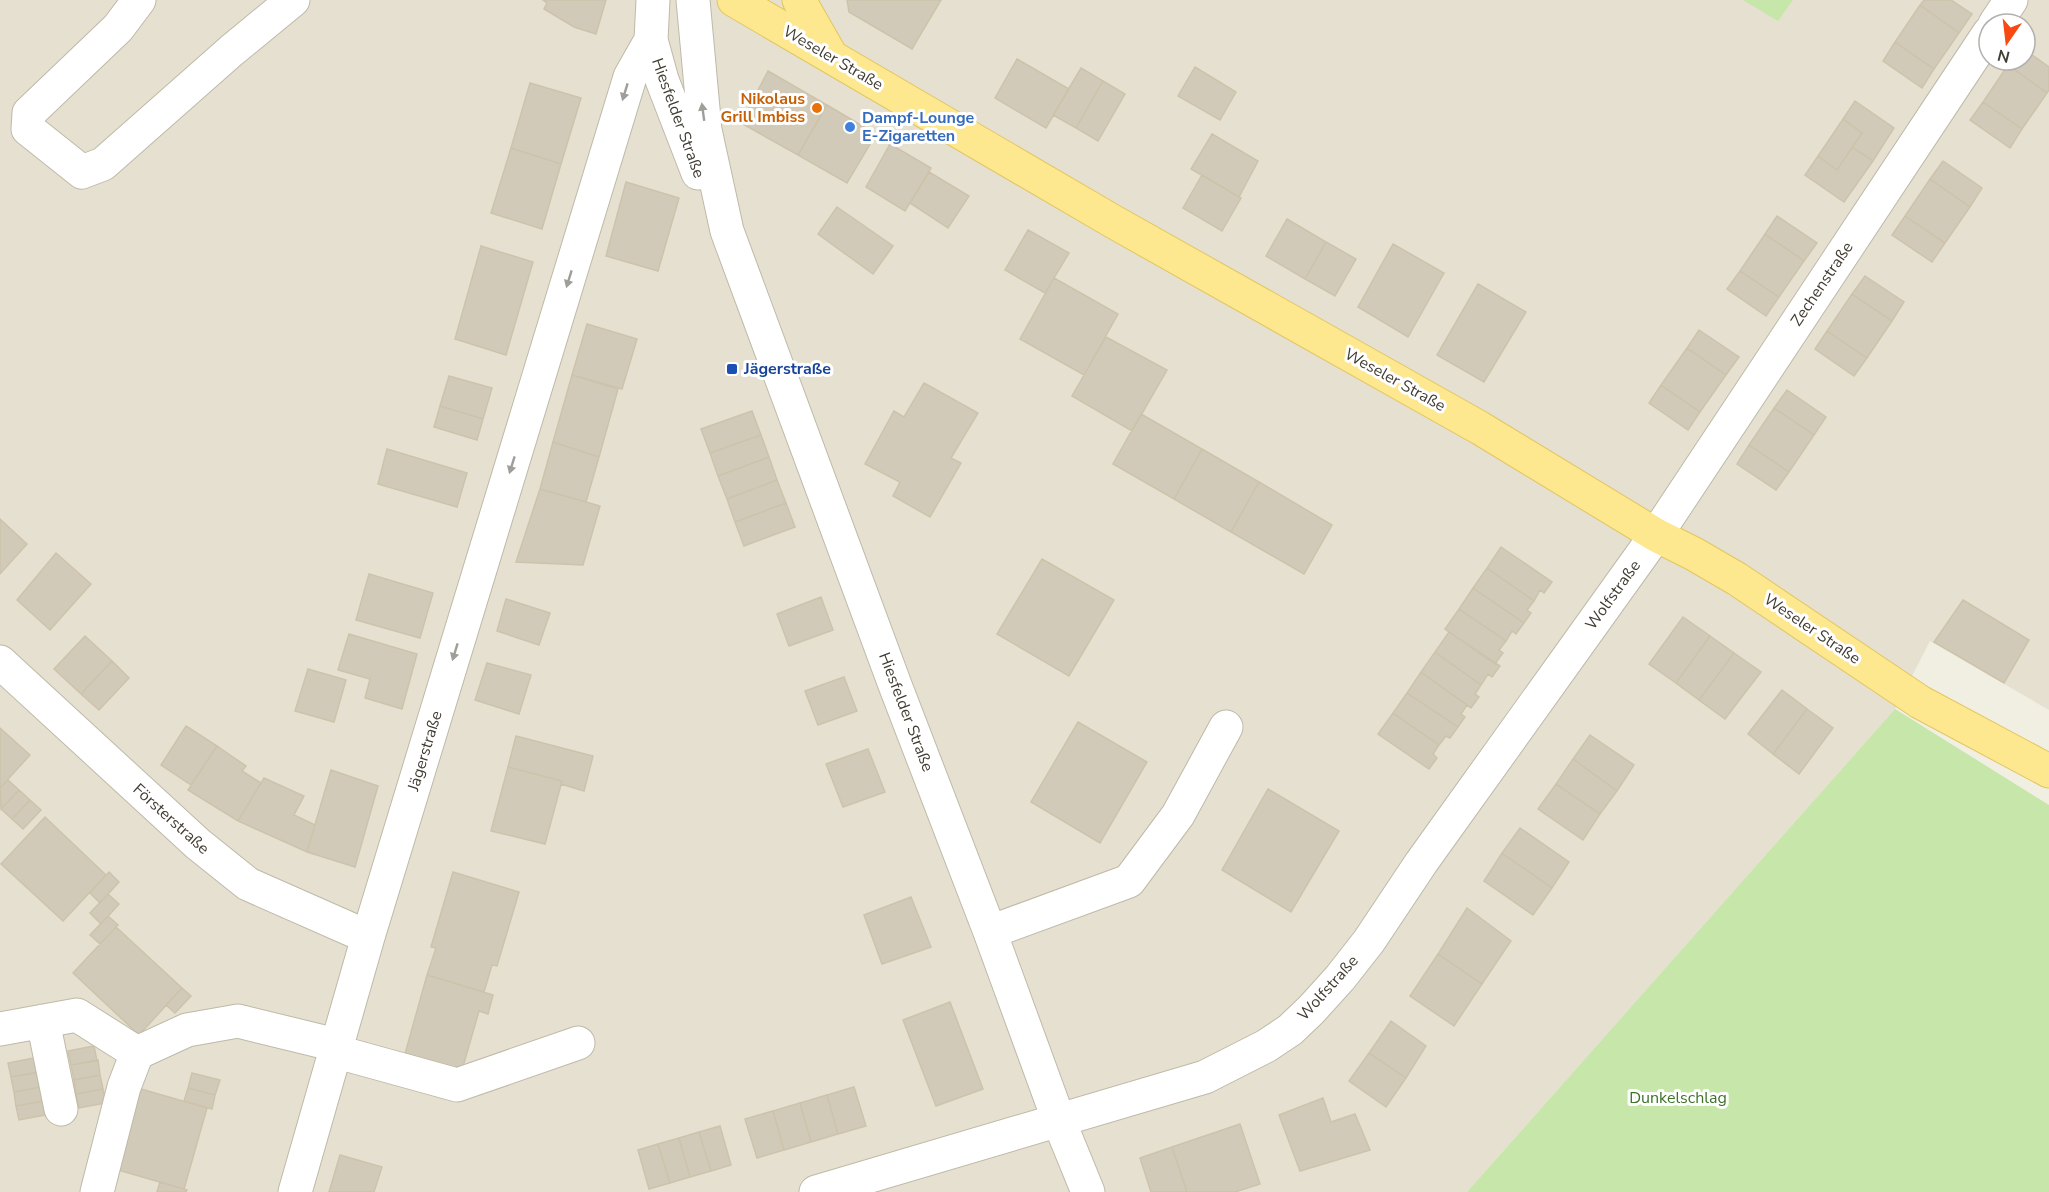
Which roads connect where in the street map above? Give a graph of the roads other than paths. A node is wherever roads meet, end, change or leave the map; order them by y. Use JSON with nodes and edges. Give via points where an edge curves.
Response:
{"nodes":[{"id":1,"x":139,"y":0,"type":"edge"},
{"id":2,"x":293,"y":0,"type":"edge"},
{"id":3,"x":652,"y":0,"type":"edge"},
{"id":4,"x":693,"y":0,"type":"edge"},
{"id":5,"x":734,"y":0,"type":"edge"},
{"id":6,"x":799,"y":0,"type":"edge"},
{"id":7,"x":651,"y":40,"type":"junction"},
{"id":8,"x":1977,"y":51,"type":"edge"},
{"id":9,"x":832,"y":58,"type":"junction"},
{"id":10,"x":727,"y":231,"type":"junction"},
{"id":11,"x":1656,"y":535,"type":"junction"},
{"id":12,"x":0,"y":662,"type":"edge"},
{"id":13,"x":1226,"y":727,"type":"dead end"},
{"id":14,"x":2049,"y":771,"type":"edge"},
{"id":15,"x":990,"y":932,"type":"junction"},
{"id":16,"x":368,"y":937,"type":"junction"},
{"id":17,"x":43,"y":1021,"type":"junction"},
{"id":18,"x":0,"y":1029,"type":"edge"},
{"id":19,"x":578,"y":1043,"type":"dead end"},
{"id":20,"x":335,"y":1048,"type":"junction"},
{"id":21,"x":137,"y":1053,"type":"junction"},
{"id":22,"x":61,"y":1109,"type":"dead end"},
{"id":23,"x":1059,"y":1121,"type":"junction"},
{"id":24,"x":97,"y":1192,"type":"edge"},
{"id":25,"x":295,"y":1192,"type":"edge"},
{"id":26,"x":816,"y":1192,"type":"edge"},
{"id":27,"x":1088,"y":1192,"type":"edge"}],
"edges":[{"from":1,"to":2,"type":"street","via":[[118,28],[29,113],[28,129],[82,172],[103,164]]},
{"from":3,"to":7,"type":"street","name":"Hiesfelder Straße"},
{"from":10,"to":4,"type":"street","name":"Hiesfelder Straße","one_way":true,"via":[[705,130]]},
{"from":5,"to":9,"type":"main road","name":"Weseler Straße"},
{"from":6,"to":9,"type":"main road"},
{"from":7,"to":10,"type":"street","name":"Hiesfelder Straße","via":[[702,186]]},
{"from":7,"to":16,"type":"street","name":"Jägerstraße","one_way":true,"via":[[630,77]]},
{"from":8,"to":11,"type":"street","name":"Zechenstraße"},
{"from":9,"to":11,"type":"main road","name":"Weseler Straße","via":[[1480,428]]},
{"from":10,"to":15,"type":"street","name":"Hiesfelder Straße"},
{"from":11,"to":14,"type":"main road","name":"Weseler Straße","via":[[1737,579],[1920,702]]},
{"from":11,"to":23,"type":"street","name":"Wolfstraße","via":[[1369,941],[1311,1010],[1266,1046],[1205,1077]]},
{"from":12,"to":16,"type":"street","name":"Försterstraße","via":[[231,872],[269,894]]},
{"from":13,"to":15,"type":"street","via":[[1178,815],[1130,881]]},
{"from":15,"to":23,"type":"street","name":"Hiesfelder Straße"},
{"from":16,"to":20,"type":"street","name":"Jägerstraße"},
{"from":17,"to":18,"type":"street"},
{"from":17,"to":21,"type":"street","via":[[77,1015]]},
{"from":17,"to":22,"type":"street"},
{"from":19,"to":20,"type":"street","via":[[457,1085]]},
{"from":20,"to":21,"type":"street","via":[[238,1021],[187,1030]]},
{"from":20,"to":25,"type":"street","name":"Jägerstraße"},
{"from":21,"to":24,"type":"street","via":[[124,1087]]},
{"from":23,"to":26,"type":"street","name":"Wolfstraße"},
{"from":23,"to":27,"type":"street","name":"Hiesfelder Straße"}]}
